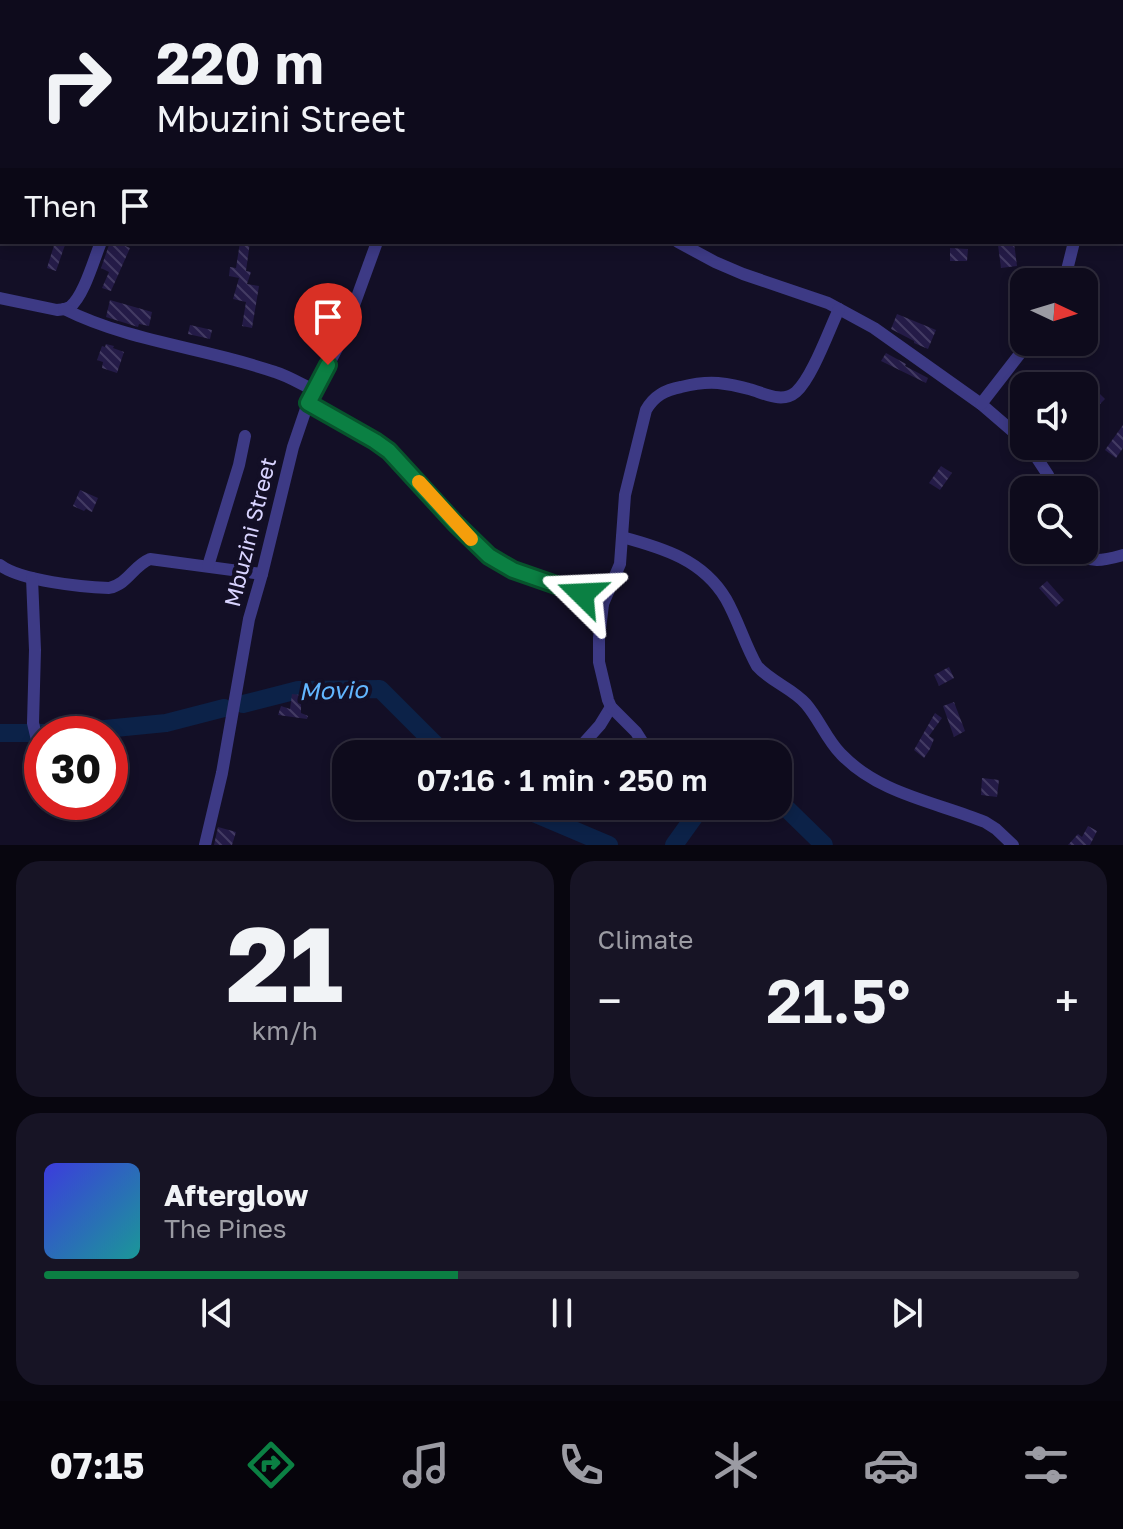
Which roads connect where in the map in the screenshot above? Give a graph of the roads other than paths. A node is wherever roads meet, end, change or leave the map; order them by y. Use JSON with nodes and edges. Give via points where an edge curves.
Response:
{"nodes":[{"id":1,"x":100,"y":244,"type":"edge"},
{"id":2,"x":376,"y":244,"type":"edge"},
{"id":3,"x":682,"y":244,"type":"edge"},
{"id":4,"x":1074,"y":244,"type":"edge"},
{"id":5,"x":1068,"y":268,"type":"edge"},
{"id":6,"x":0,"y":298,"type":"edge"},
{"id":7,"x":64,"y":309,"type":"junction"},
{"id":8,"x":839,"y":309,"type":"junction"},
{"id":9,"x":1018,"y":356,"type":"edge"},
{"id":10,"x":314,"y":390,"type":"junction"},
{"id":11,"x":308,"y":403,"type":"junction"},
{"id":12,"x":981,"y":404,"type":"junction"},
{"id":13,"x":1010,"y":429,"type":"edge"},
{"id":14,"x":245,"y":436,"type":"dead end"},
{"id":15,"x":622,"y":537,"type":"junction"},
{"id":16,"x":1123,"y":555,"type":"edge"},
{"id":17,"x":1098,"y":560,"type":"edge"},
{"id":18,"x":0,"y":565,"type":"edge"},
{"id":19,"x":208,"y":566,"type":"junction"},
{"id":20,"x":262,"y":574,"type":"junction"},
{"id":21,"x":32,"y":578,"type":"junction"},
{"id":22,"x":603,"y":604,"type":"junction"},
{"id":23,"x":611,"y":707,"type":"junction"},
{"id":24,"x":33,"y":716,"type":"edge"},
{"id":25,"x":587,"y":740,"type":"edge"},
{"id":26,"x":641,"y":740,"type":"edge"},
{"id":27,"x":205,"y":845,"type":"edge"},
{"id":28,"x":1013,"y":845,"type":"edge"}],
"edges":[{"from":1,"to":7,"type":"street","via":[[81,290]]},
{"from":2,"to":10,"type":"street","name":"Mbuzini Street","via":[[341,341]]},
{"from":3,"to":8,"type":"street","via":[[743,274]]},
{"from":4,"to":5,"type":"street"},
{"from":6,"to":7,"type":"street"},
{"from":7,"to":10,"type":"street","via":[[113,329],[274,372]]},
{"from":8,"to":12,"type":"street"},
{"from":8,"to":15,"type":"street","via":[[793,395],[775,397],[707,382],[677,387],[652,400],[630,472]]},
{"from":9,"to":12,"type":"street"},
{"from":10,"to":11,"type":"street","name":"Mbuzini Street"},
{"from":11,"to":20,"type":"street","name":"Mbuzini Street"},
{"from":11,"to":22,"type":"street","via":[[389,451],[489,556]]},
{"from":12,"to":13,"type":"street"},
{"from":14,"to":19,"type":"street"},
{"from":15,"to":22,"type":"street","via":[[620,564]]},
{"from":15,"to":28,"type":"street","via":[[659,547],[704,572],[727,600],[757,666],[805,703],[853,766],[897,791],[985,822]]},
{"from":16,"to":17,"type":"street"},
{"from":18,"to":21,"type":"street"},
{"from":19,"to":20,"type":"street"},
{"from":19,"to":21,"type":"street","via":[[146,560],[120,585],[109,588]]},
{"from":20,"to":27,"type":"street","name":"Mbuzini Street"},
{"from":21,"to":24,"type":"street"},
{"from":22,"to":23,"type":"street","via":[[599,662]]},
{"from":23,"to":25,"type":"street"},
{"from":23,"to":26,"type":"street"}]}
